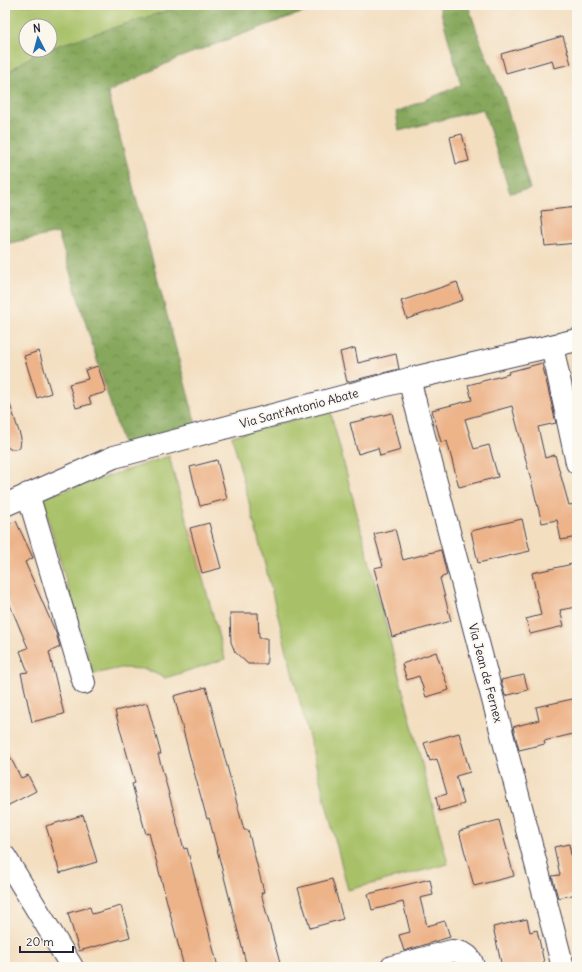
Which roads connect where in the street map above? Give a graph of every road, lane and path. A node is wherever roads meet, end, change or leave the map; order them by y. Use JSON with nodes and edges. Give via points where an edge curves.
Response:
{"nodes":[{"id":1,"x":577,"y":340,"type":"edge"},
{"id":2,"x":552,"y":346,"type":"junction"},
{"id":3,"x":409,"y":378,"type":"junction"},
{"id":4,"x":577,"y":463,"type":"edge"},
{"id":5,"x":28,"y":494,"type":"junction"},
{"id":6,"x":5,"y":505,"type":"edge"},
{"id":7,"x":84,"y":683,"type":"dead end"},
{"id":8,"x":5,"y":857,"type":"edge"},
{"id":9,"x":72,"y":967,"type":"edge"},
{"id":10,"x":392,"y":967,"type":"edge"},
{"id":11,"x":473,"y":967,"type":"edge"},
{"id":12,"x":563,"y":967,"type":"edge"}],
"edges":[{"from":1,"to":2,"type":"street","name":"Via Sant'Antonio Abate"},
{"from":2,"to":3,"type":"street","name":"Via Sant'Antonio Abate"},
{"from":2,"to":4,"type":"street"},
{"from":3,"to":5,"type":"street","name":"Via Sant'Antonio Abate","via":[[114,457]]},
{"from":3,"to":12,"type":"street","name":"Via Jean de Fernex"},
{"from":5,"to":6,"type":"street","name":"Via Sant'Antonio Abate"},
{"from":5,"to":7,"type":"street"},
{"from":8,"to":9,"type":"street"},
{"from":10,"to":11,"type":"street","via":[[452,951],[467,956]]}]}
